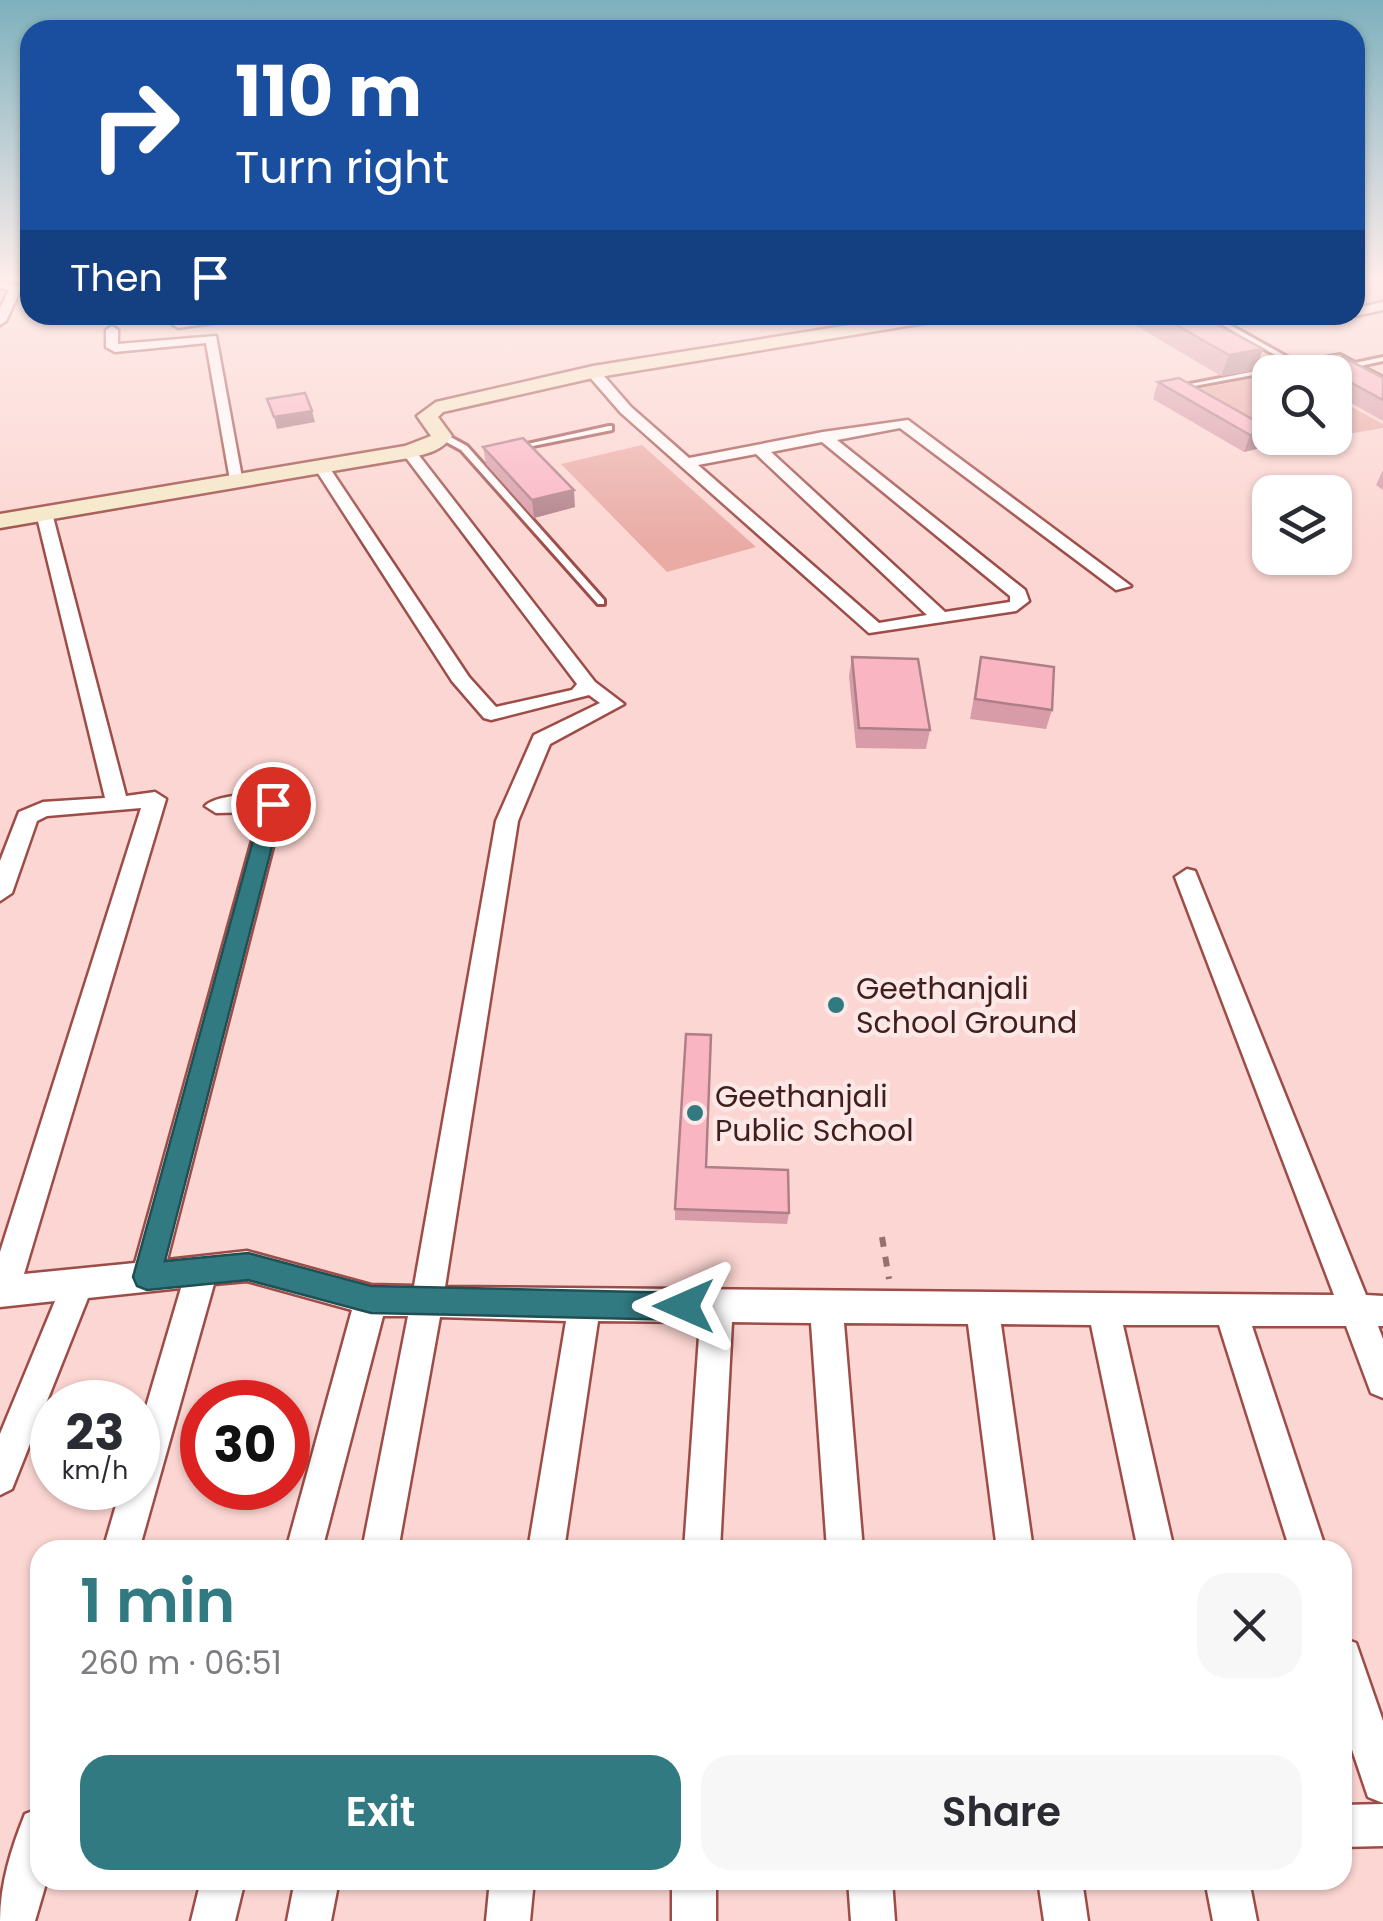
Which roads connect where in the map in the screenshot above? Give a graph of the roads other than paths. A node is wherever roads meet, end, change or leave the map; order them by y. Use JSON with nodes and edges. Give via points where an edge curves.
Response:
{"nodes":[{"id":1,"x":217,"y":367,"type":"edge"},
{"id":2,"x":626,"y":367,"type":"edge"},
{"id":3,"x":1357,"y":367,"type":"edge"},
{"id":4,"x":593,"y":372,"type":"junction"},
{"id":5,"x":1252,"y":374,"type":"edge"},
{"id":6,"x":1383,"y":380,"type":"edge"},
{"id":7,"x":1170,"y":390,"type":"edge"},
{"id":8,"x":609,"y":428,"type":"dead end"},
{"id":9,"x":442,"y":436,"type":"junction"},
{"id":10,"x":823,"y":436,"type":"junction"},
{"id":11,"x":758,"y":448,"type":"junction"},
{"id":12,"x":506,"y":449,"type":"edge"},
{"id":13,"x":409,"y":452,"type":"junction"},
{"id":14,"x":488,"y":453,"type":"edge"},
{"id":15,"x":471,"y":456,"type":"junction"},
{"id":16,"x":686,"y":463,"type":"junction"},
{"id":17,"x":322,"y":467,"type":"junction"},
{"id":18,"x":238,"y":480,"type":"junction"},
{"id":19,"x":44,"y":513,"type":"junction"},
{"id":20,"x":0,"y":521,"type":"edge"},
{"id":21,"x":1122,"y":586,"type":"dead end"},
{"id":22,"x":600,"y":602,"type":"dead end"},
{"id":23,"x":942,"y":618,"type":"junction"},
{"id":24,"x":587,"y":685,"type":"junction"},
{"id":25,"x":117,"y":804,"type":"junction"},
{"id":26,"x":216,"y":806,"type":"dead end"},
{"id":27,"x":1187,"y":877,"type":"dead end"},
{"id":28,"x":0,"y":893,"type":"edge"},
{"id":29,"x":202,"y":1271,"type":"junction"},
{"id":30,"x":147,"y":1277,"type":"junction"},
{"id":31,"x":78,"y":1284,"type":"junction"},
{"id":32,"x":1,"y":1292,"type":"edge"},
{"id":33,"x":371,"y":1300,"type":"junction"},
{"id":34,"x":428,"y":1302,"type":"junction"},
{"id":35,"x":826,"y":1305,"type":"junction"},
{"id":36,"x":584,"y":1306,"type":"junction"},
{"id":37,"x":717,"y":1306,"type":"junction"},
{"id":38,"x":982,"y":1306,"type":"junction"},
{"id":39,"x":1104,"y":1310,"type":"junction"},
{"id":40,"x":1231,"y":1312,"type":"junction"},
{"id":41,"x":1369,"y":1312,"type":"edge"},
{"id":42,"x":1383,"y":1381,"type":"edge"},
{"id":43,"x":0,"y":1476,"type":"edge"},
{"id":44,"x":124,"y":1540,"type":"edge"},
{"id":45,"x":307,"y":1540,"type":"edge"},
{"id":46,"x":382,"y":1540,"type":"edge"},
{"id":47,"x":548,"y":1540,"type":"edge"},
{"id":48,"x":703,"y":1540,"type":"edge"},
{"id":49,"x":844,"y":1540,"type":"edge"},
{"id":50,"x":1014,"y":1540,"type":"edge"},
{"id":51,"x":1154,"y":1540,"type":"edge"},
{"id":52,"x":1305,"y":1540,"type":"edge"},
{"id":53,"x":1352,"y":1687,"type":"edge"},
{"id":54,"x":1383,"y":1782,"type":"edge"},
{"id":55,"x":1383,"y":1825,"type":"edge"},
{"id":56,"x":1352,"y":1826,"type":"edge"},
{"id":57,"x":30,"y":1864,"type":"edge"},
{"id":58,"x":220,"y":1890,"type":"edge"},
{"id":59,"x":315,"y":1890,"type":"edge"},
{"id":60,"x":511,"y":1890,"type":"edge"},
{"id":61,"x":694,"y":1890,"type":"edge"},
{"id":62,"x":871,"y":1890,"type":"edge"},
{"id":63,"x":1061,"y":1890,"type":"edge"},
{"id":64,"x":1229,"y":1890,"type":"edge"},
{"id":65,"x":14,"y":1921,"type":"edge"},
{"id":66,"x":214,"y":1921,"type":"edge"},
{"id":67,"x":310,"y":1921,"type":"edge"},
{"id":68,"x":508,"y":1921,"type":"edge"},
{"id":69,"x":694,"y":1921,"type":"edge"},
{"id":70,"x":873,"y":1921,"type":"edge"},
{"id":71,"x":1066,"y":1921,"type":"edge"},
{"id":72,"x":1235,"y":1921,"type":"edge"}],
"edges":[{"from":1,"to":18,"type":"street"},
{"from":2,"to":4,"type":"street"},
{"from":3,"to":6,"type":"lane"},
{"from":4,"to":9,"type":"street","via":[[436,408],[427,416]]},
{"from":4,"to":16,"type":"street"},
{"from":5,"to":7,"type":"lane"},
{"from":8,"to":12,"type":"lane"},
{"from":9,"to":13,"type":"street"},
{"from":9,"to":15,"type":"lane"},
{"from":10,"to":11,"type":"street"},
{"from":10,"to":21,"type":"street","via":[[904,423]]},
{"from":10,"to":23,"type":"street","via":[[1019,594],[1016,606]]},
{"from":11,"to":16,"type":"street"},
{"from":11,"to":23,"type":"street"},
{"from":13,"to":17,"type":"street"},
{"from":13,"to":24,"type":"street"},
{"from":14,"to":15,"type":"lane"},
{"from":15,"to":22,"type":"lane"},
{"from":16,"to":23,"type":"street","via":[[875,629]]},
{"from":17,"to":18,"type":"street"},
{"from":17,"to":24,"type":"street","via":[[486,711],[546,703],[579,694]]},
{"from":18,"to":19,"type":"street"},
{"from":19,"to":20,"type":"street"},
{"from":19,"to":25,"type":"street"},
{"from":24,"to":34,"type":"street","via":[[614,704],[541,740],[507,822]]},
{"from":25,"to":28,"type":"street","via":[[27,817]]},
{"from":25,"to":32,"type":"street","via":[[156,799]]},
{"from":26,"to":30,"type":"street","via":[[273,804]]},
{"from":27,"to":41,"type":"street"},
{"from":29,"to":30,"type":"street"},
{"from":29,"to":33,"type":"street","via":[[248,1266]]},
{"from":29,"to":44,"type":"street"},
{"from":30,"to":31,"type":"street"},
{"from":31,"to":32,"type":"street"},
{"from":31,"to":43,"type":"street"},
{"from":33,"to":34,"type":"street"},
{"from":33,"to":45,"type":"street"},
{"from":34,"to":36,"type":"street"},
{"from":34,"to":46,"type":"street"},
{"from":35,"to":37,"type":"street"},
{"from":35,"to":38,"type":"street"},
{"from":35,"to":49,"type":"street"},
{"from":36,"to":37,"type":"street"},
{"from":36,"to":47,"type":"street"},
{"from":37,"to":48,"type":"street"},
{"from":38,"to":39,"type":"street"},
{"from":38,"to":50,"type":"street"},
{"from":39,"to":40,"type":"street"},
{"from":39,"to":51,"type":"street"},
{"from":40,"to":41,"type":"street"},
{"from":40,"to":52,"type":"street"},
{"from":41,"to":42,"type":"street"},
{"from":53,"to":54,"type":"street"},
{"from":55,"to":56,"type":"street"},
{"from":57,"to":65,"type":"street"},
{"from":58,"to":66,"type":"street"},
{"from":59,"to":67,"type":"street"},
{"from":60,"to":68,"type":"street"},
{"from":61,"to":69,"type":"street"},
{"from":62,"to":70,"type":"street"},
{"from":63,"to":71,"type":"street"},
{"from":64,"to":72,"type":"street"}]}
